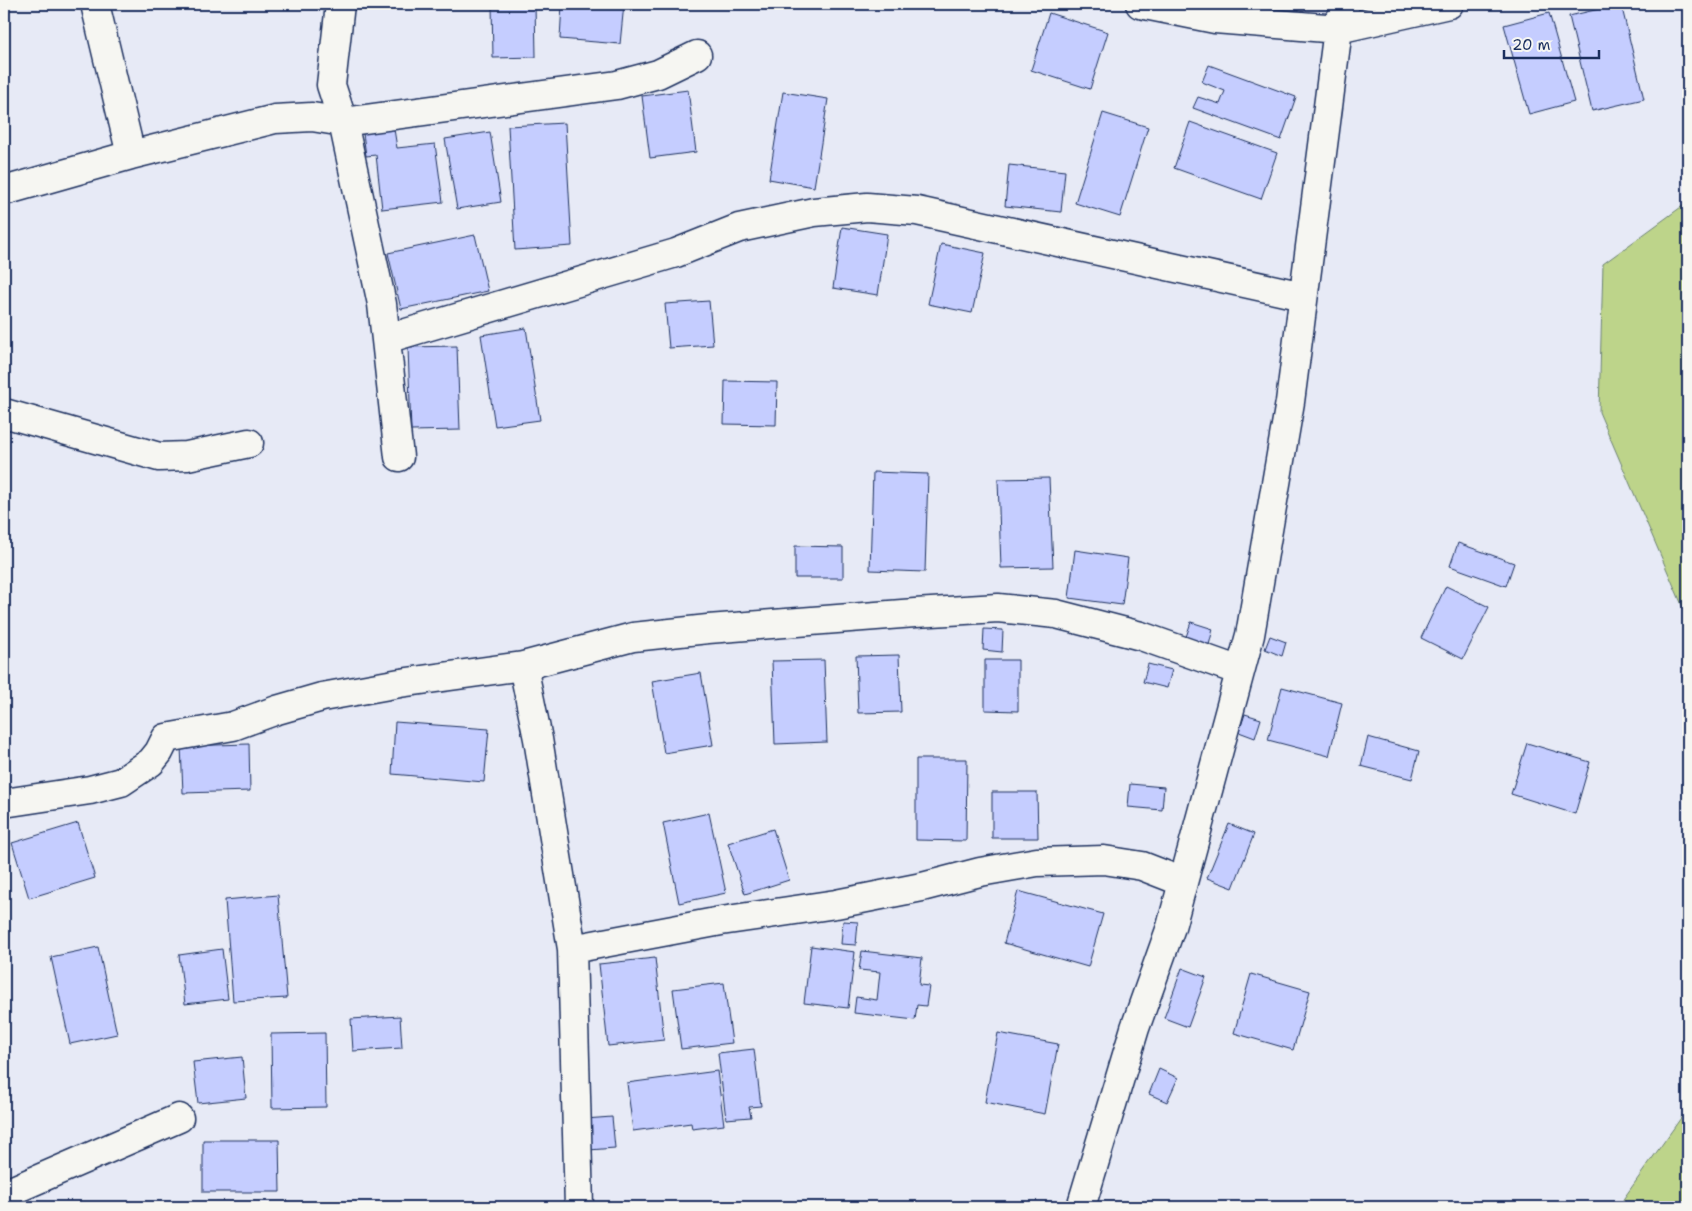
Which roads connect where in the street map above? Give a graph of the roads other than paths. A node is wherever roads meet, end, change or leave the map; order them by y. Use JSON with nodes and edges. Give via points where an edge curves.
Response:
{"nodes":[{"id":1,"x":95,"y":4,"type":"edge"},
{"id":2,"x":340,"y":4,"type":"edge"},
{"id":3,"x":1140,"y":4,"type":"edge"},
{"id":4,"x":1449,"y":4,"type":"edge"},
{"id":5,"x":1341,"y":16,"type":"edge"},
{"id":6,"x":697,"y":55,"type":"dead end"},
{"id":7,"x":343,"y":122,"type":"junction"},
{"id":8,"x":131,"y":155,"type":"junction"},
{"id":9,"x":4,"y":191,"type":"edge"},
{"id":10,"x":1304,"y":296,"type":"junction"},
{"id":11,"x":386,"y":339,"type":"junction"},
{"id":12,"x":4,"y":414,"type":"edge"},
{"id":13,"x":249,"y":443,"type":"dead end"},
{"id":14,"x":399,"y":457,"type":"dead end"},
{"id":15,"x":523,"y":666,"type":"junction"},
{"id":16,"x":1240,"y":671,"type":"junction"},
{"id":17,"x":4,"y":803,"type":"edge"},
{"id":18,"x":1184,"y":882,"type":"junction"},
{"id":19,"x":572,"y":949,"type":"junction"},
{"id":20,"x":179,"y":1118,"type":"dead end"},
{"id":21,"x":4,"y":1194,"type":"edge"},
{"id":22,"x":579,"y":1207,"type":"edge"},
{"id":23,"x":1081,"y":1207,"type":"edge"}],
"edges":[{"from":1,"to":8,"type":"street"},
{"from":2,"to":7,"type":"street","via":[[331,85]]},
{"from":3,"to":5,"type":"street","via":[[1215,19]]},
{"from":4,"to":5,"type":"street"},
{"from":5,"to":10,"type":"street"},
{"from":6,"to":7,"type":"street","via":[[658,74],[617,85]]},
{"from":7,"to":8,"type":"street","via":[[312,117],[275,119]]},
{"from":7,"to":11,"type":"street","via":[[382,304]]},
{"from":8,"to":9,"type":"street"},
{"from":10,"to":11,"type":"street","via":[[917,211],[867,207],[814,212],[739,228],[676,253]]},
{"from":10,"to":16,"type":"street","via":[[1250,635]]},
{"from":11,"to":14,"type":"street"},
{"from":12,"to":13,"type":"street","via":[[159,457],[187,456]]},
{"from":15,"to":16,"type":"street","via":[[633,637],[998,608],[1056,614],[1141,636]]},
{"from":15,"to":17,"type":"street","via":[[322,697],[233,726],[166,738],[151,762],[121,782]]},
{"from":15,"to":19,"type":"street"},
{"from":16,"to":18,"type":"street"},
{"from":18,"to":19,"type":"street","via":[[1142,866],[1104,860],[1037,862],[836,904],[721,921]]},
{"from":18,"to":23,"type":"street","via":[[1135,1028]]},
{"from":19,"to":22,"type":"street"},
{"from":20,"to":21,"type":"street"}]}
